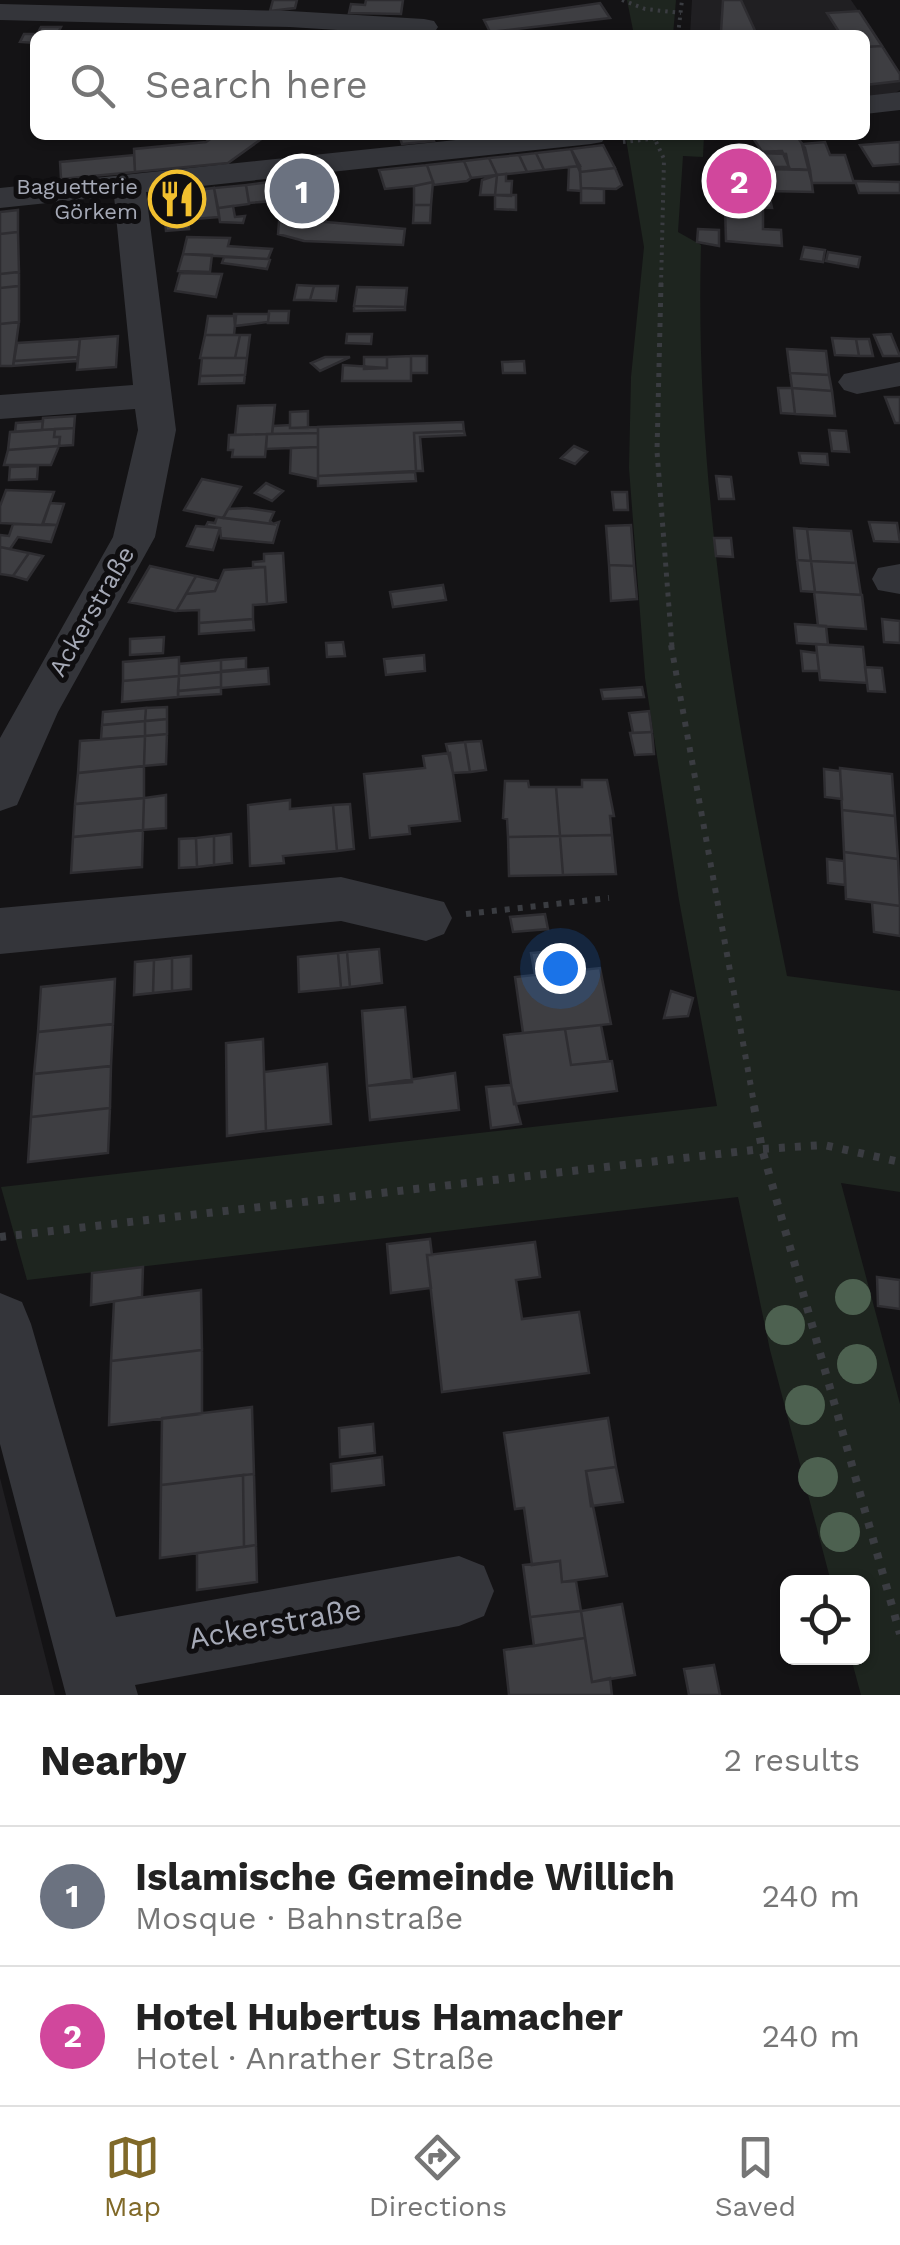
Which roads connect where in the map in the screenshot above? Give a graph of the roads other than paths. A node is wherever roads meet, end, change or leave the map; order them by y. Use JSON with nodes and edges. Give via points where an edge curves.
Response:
{"nodes":[{"id":1,"x":0,"y":12,"type":"edge"},
{"id":2,"x":424,"y":21,"type":"edge"},
{"id":3,"x":900,"y":101,"type":"edge"},
{"id":4,"x":870,"y":104,"type":"edge"},
{"id":5,"x":292,"y":140,"type":"edge"},
{"id":6,"x":545,"y":140,"type":"edge"},
{"id":7,"x":251,"y":172,"type":"junction"},
{"id":8,"x":129,"y":184,"type":"junction"},
{"id":9,"x":0,"y":198,"type":"edge"},
{"id":10,"x":900,"y":374,"type":"edge"},
{"id":11,"x":857,"y":382,"type":"dead end"},
{"id":12,"x":156,"y":395,"type":"junction"},
{"id":13,"x":0,"y":407,"type":"edge"},
{"id":14,"x":0,"y":792,"type":"edge"},
{"id":15,"x":426,"y":918,"type":"road end"},
{"id":16,"x":0,"y":931,"type":"edge"},
{"id":17,"x":0,"y":1324,"type":"edge"},
{"id":18,"x":458,"y":1591,"type":"dead end"},
{"id":19,"x":96,"y":1676,"type":"edge"}],
"edges":[{"from":1,"to":2,"type":"street"},
{"from":3,"to":4,"type":"street"},
{"from":5,"to":7,"type":"street"},
{"from":6,"to":7,"type":"street"},
{"from":7,"to":8,"type":"street"},
{"from":8,"to":9,"type":"street"},
{"from":8,"to":12,"type":"street","name":"Ackerstraße"},
{"from":10,"to":11,"type":"street"},
{"from":12,"to":13,"type":"street"},
{"from":12,"to":14,"type":"street","name":"Ackerstraße","via":[[157,430],[134,536],[36,710]]},
{"from":15,"to":16,"type":"street","via":[[341,898]]},
{"from":17,"to":19,"type":"street","name":"Ackerstraße"},
{"from":18,"to":19,"type":"street","name":"Ackerstraße"}]}
